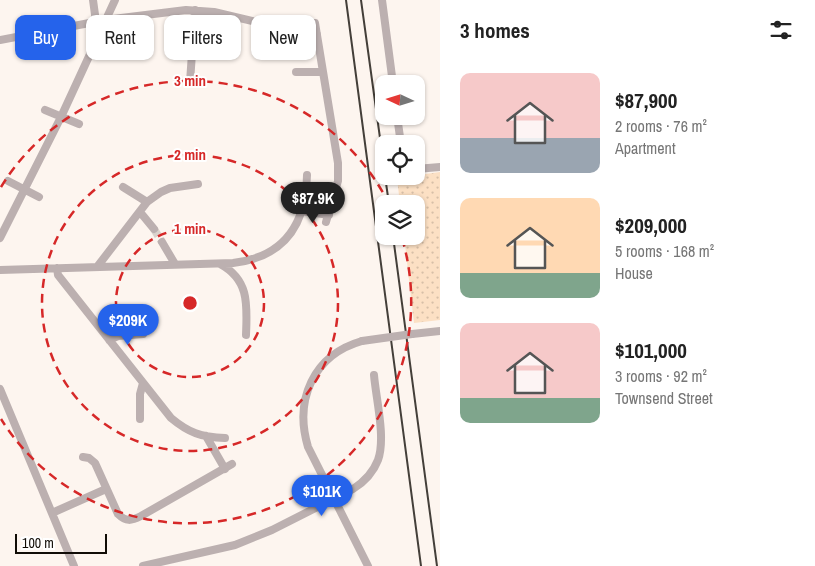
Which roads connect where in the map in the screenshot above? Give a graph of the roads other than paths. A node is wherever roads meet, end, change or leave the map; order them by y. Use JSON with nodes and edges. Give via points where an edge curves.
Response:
{"nodes":[{"id":1,"x":93,"y":0,"type":"edge"},
{"id":2,"x":115,"y":0,"type":"edge"},
{"id":3,"x":382,"y":0,"type":"edge"},
{"id":4,"x":195,"y":10,"type":"junction"},
{"id":5,"x":95,"y":15,"type":"edge"},
{"id":6,"x":108,"y":15,"type":"edge"},
{"id":7,"x":139,"y":15,"type":"edge"},
{"id":8,"x":86,"y":24,"type":"edge"},
{"id":9,"x":316,"y":28,"type":"edge"},
{"id":10,"x":317,"y":34,"type":"junction"},
{"id":11,"x":0,"y":40,"type":"edge"},
{"id":12,"x":87,"y":60,"type":"edge"},
{"id":13,"x":296,"y":72,"type":"dead end"},
{"id":14,"x":322,"y":72,"type":"junction"},
{"id":15,"x":392,"y":75,"type":"edge"},
{"id":16,"x":190,"y":82,"type":"dead end"},
{"id":17,"x":45,"y":110,"type":"dead end"},
{"id":18,"x":61,"y":117,"type":"junction"},
{"id":19,"x":79,"y":124,"type":"dead end"},
{"id":20,"x":440,"y":167,"type":"edge"},
{"id":21,"x":425,"y":168,"type":"edge"},
{"id":22,"x":307,"y":175,"type":"dead end"},
{"id":23,"x":8,"y":181,"type":"dead end"},
{"id":24,"x":198,"y":184,"type":"dead end"},
{"id":25,"x":123,"y":187,"type":"dead end"},
{"id":26,"x":26,"y":190,"type":"junction"},
{"id":27,"x":39,"y":197,"type":"dead end"},
{"id":28,"x":147,"y":202,"type":"junction"},
{"id":29,"x":302,"y":211,"type":"junction"},
{"id":30,"x":140,"y":212,"type":"junction"},
{"id":31,"x":154,"y":229,"type":"tunnel mouth"},
{"id":32,"x":0,"y":238,"type":"edge"},
{"id":33,"x":162,"y":242,"type":"tunnel mouth"},
{"id":34,"x":218,"y":263,"type":"junction"},
{"id":35,"x":176,"y":264,"type":"junction"},
{"id":36,"x":97,"y":267,"type":"junction"},
{"id":37,"x":56,"y":268,"type":"junction"},
{"id":38,"x":0,"y":270,"type":"edge"},
{"id":39,"x":440,"y":331,"type":"edge"},
{"id":40,"x":143,"y":334,"type":"dead end"},
{"id":41,"x":246,"y":335,"type":"dead end"},
{"id":42,"x":110,"y":340,"type":"junction"},
{"id":43,"x":374,"y":376,"type":"dead end"},
{"id":44,"x":143,"y":383,"type":"junction"},
{"id":45,"x":0,"y":388,"type":"edge"},
{"id":46,"x":140,"y":419,"type":"dead end"},
{"id":47,"x":206,"y":436,"type":"junction"},
{"id":48,"x":225,"y":438,"type":"dead end"},
{"id":49,"x":83,"y":457,"type":"dead end"},
{"id":50,"x":232,"y":464,"type":"dead end"},
{"id":51,"x":225,"y":468,"type":"junction"},
{"id":52,"x":106,"y":489,"type":"junction"},
{"id":53,"x":333,"y":499,"type":"junction"},
{"id":54,"x":52,"y":513,"type":"junction"},
{"id":55,"x":74,"y":566,"type":"edge"},
{"id":56,"x":143,"y":566,"type":"edge"},
{"id":57,"x":368,"y":566,"type":"edge"}],
"edges":[{"from":1,"to":5,"type":"street"},
{"from":2,"to":6,"type":"street"},
{"from":3,"to":15,"type":"street"},
{"from":4,"to":7,"type":"street"},
{"from":4,"to":10,"type":"street"},
{"from":4,"to":16,"type":"street"},
{"from":8,"to":11,"type":"street"},
{"from":9,"to":10,"type":"street"},
{"from":10,"to":14,"type":"street"},
{"from":12,"to":18,"type":"street"},
{"from":13,"to":14,"type":"street"},
{"from":14,"to":29,"type":"street","via":[[338,180],[327,219]]},
{"from":17,"to":18,"type":"street"},
{"from":18,"to":19,"type":"street"},
{"from":18,"to":26,"type":"street"},
{"from":20,"to":21,"type":"street"},
{"from":22,"to":29,"type":"street"},
{"from":23,"to":26,"type":"street"},
{"from":24,"to":28,"type":"street","via":[[170,188]]},
{"from":25,"to":28,"type":"street"},
{"from":26,"to":27,"type":"street"},
{"from":26,"to":32,"type":"street"},
{"from":28,"to":30,"type":"street"},
{"from":29,"to":34,"type":"street","via":[[288,236],[273,252],[246,262]]},
{"from":30,"to":31,"type":"street"},
{"from":30,"to":36,"type":"street"},
{"from":33,"to":35,"type":"street"},
{"from":34,"to":35,"type":"street"},
{"from":34,"to":41,"type":"street","via":[[229,269],[245,292]]},
{"from":35,"to":36,"type":"street"},
{"from":36,"to":37,"type":"street"},
{"from":37,"to":38,"type":"street"},
{"from":37,"to":42,"type":"street"},
{"from":39,"to":53,"type":"street","bridge":true,"via":[[348,345],[330,357],[314,376],[303,406],[303,426],[308,447]]},
{"from":40,"to":42,"type":"street","via":[[118,336]]},
{"from":42,"to":44,"type":"street"},
{"from":43,"to":53,"type":"street","via":[[380,432],[378,459],[364,482]]},
{"from":44,"to":46,"type":"street"},
{"from":44,"to":47,"type":"street","via":[[171,418],[188,430]]},
{"from":45,"to":54,"type":"street"},
{"from":47,"to":48,"type":"street"},
{"from":47,"to":51,"type":"street"},
{"from":49,"to":52,"type":"street","via":[[95,463]]},
{"from":50,"to":51,"type":"street"},
{"from":51,"to":52,"type":"street","via":[[130,520],[118,514]]},
{"from":52,"to":54,"type":"street"},
{"from":53,"to":56,"type":"street","via":[[272,530],[234,544]]},
{"from":53,"to":57,"type":"street"},
{"from":54,"to":55,"type":"street"}]}
